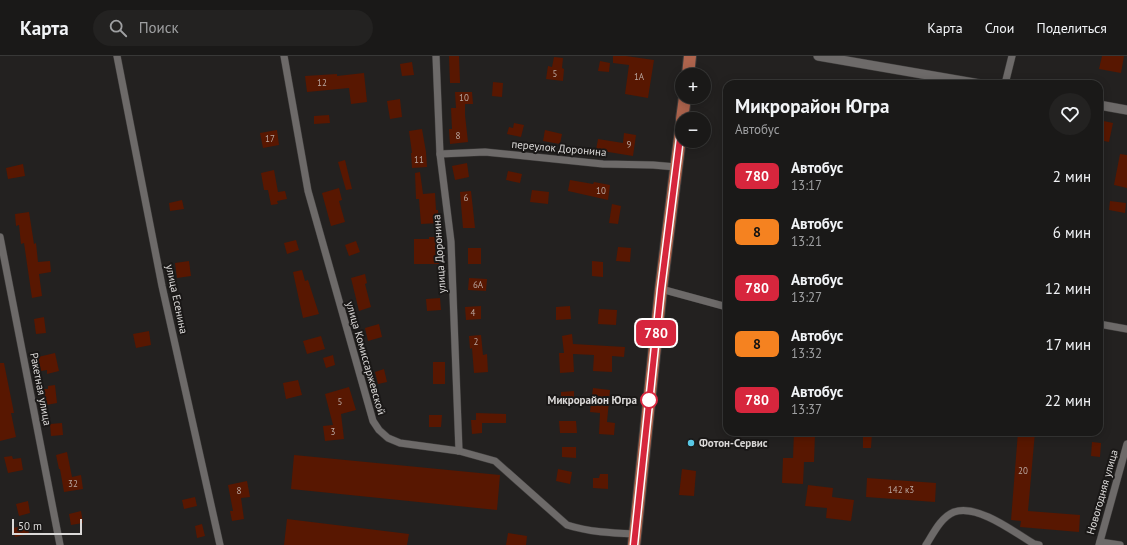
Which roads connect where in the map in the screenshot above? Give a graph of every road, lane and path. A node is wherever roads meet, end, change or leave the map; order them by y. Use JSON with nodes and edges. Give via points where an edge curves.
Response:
{"nodes":[{"id":1,"x":117,"y":56,"type":"edge"},
{"id":2,"x":284,"y":56,"type":"edge"},
{"id":3,"x":436,"y":56,"type":"edge"},
{"id":4,"x":690,"y":56,"type":"edge"},
{"id":5,"x":818,"y":56,"type":"edge"},
{"id":6,"x":1012,"y":56,"type":"edge"},
{"id":7,"x":689,"y":68,"type":"edge"},
{"id":8,"x":957,"y":80,"type":"edge"},
{"id":9,"x":1007,"y":80,"type":"edge"},
{"id":10,"x":1103,"y":106,"type":"edge"},
{"id":11,"x":1127,"y":110,"type":"edge"},
{"id":12,"x":679,"y":148,"type":"edge"},
{"id":13,"x":440,"y":154,"type":"junction"},
{"id":14,"x":676,"y":167,"type":"junction"},
{"id":15,"x":0,"y":237,"type":"edge"},
{"id":16,"x":661,"y":289,"type":"junction"},
{"id":17,"x":723,"y":306,"type":"edge"},
{"id":18,"x":1103,"y":325,"type":"edge"},
{"id":19,"x":1127,"y":329,"type":"edge"},
{"id":20,"x":1127,"y":444,"type":"edge"},
{"id":21,"x":459,"y":451,"type":"junction"},
{"id":22,"x":635,"y":539,"type":"edge"},
{"id":23,"x":1099,"y":543,"type":"edge"},
{"id":24,"x":60,"y":545,"type":"edge"},
{"id":25,"x":220,"y":545,"type":"edge"},
{"id":26,"x":926,"y":545,"type":"edge"},
{"id":27,"x":1039,"y":545,"type":"edge"},
{"id":28,"x":1120,"y":545,"type":"edge"}],
"edges":[{"from":1,"to":25,"type":"street","name":"улица Есенина","via":[[162,286]]},
{"from":2,"to":21,"type":"street","name":"улица Комиссаржевской","via":[[308,191],[373,421],[388,438],[400,443]]},
{"from":3,"to":13,"type":"street","name":"улица Доронина"},
{"from":4,"to":7,"type":"main road"},
{"from":5,"to":8,"type":"street"},
{"from":6,"to":9,"type":"street"},
{"from":10,"to":11,"type":"street"},
{"from":12,"to":14,"type":"main road"},
{"from":13,"to":14,"type":"street","name":"переулок Доронина","via":[[485,152],[603,164]]},
{"from":13,"to":21,"type":"street","name":"улица Доронина","via":[[451,242]]},
{"from":14,"to":16,"type":"main road"},
{"from":15,"to":24,"type":"street","name":"Ракетная улица"},
{"from":16,"to":17,"type":"street"},
{"from":16,"to":22,"type":"main road"},
{"from":18,"to":19,"type":"street"},
{"from":20,"to":23,"type":"street","name":"Новогодняя улица"},
{"from":21,"to":22,"type":"street","name":"улица Комиссаржевской","via":[[495,461],[567,525]]},
{"from":23,"to":28,"type":"street"},
{"from":26,"to":27,"type":"street","via":[[942,521],[954,512],[971,511],[987,516]]}]}
